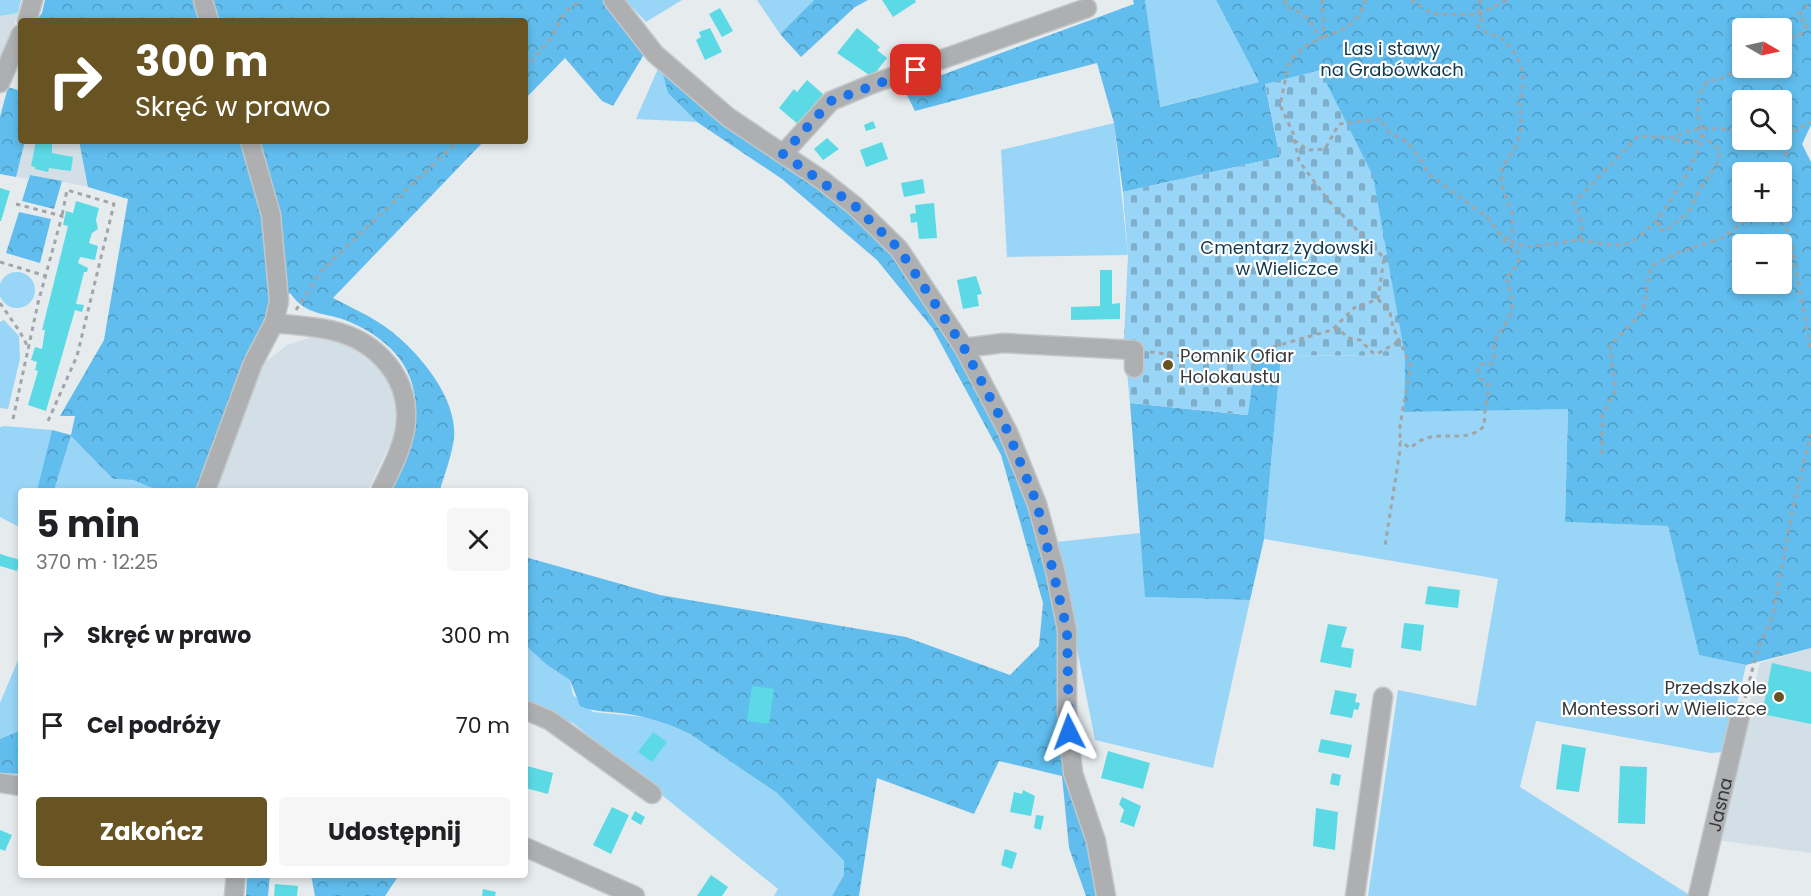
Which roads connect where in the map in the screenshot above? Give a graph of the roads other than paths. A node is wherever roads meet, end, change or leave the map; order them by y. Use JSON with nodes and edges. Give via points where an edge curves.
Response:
{"nodes":[{"id":1,"x":33,"y":0,"type":"edge"},
{"id":2,"x":203,"y":0,"type":"edge"},
{"id":3,"x":613,"y":0,"type":"edge"},
{"id":4,"x":1087,"y":8,"type":"dead end"},
{"id":5,"x":28,"y":18,"type":"edge"},
{"id":6,"x":208,"y":18,"type":"edge"},
{"id":7,"x":18,"y":41,"type":"edge"},
{"id":8,"x":0,"y":83,"type":"edge"},
{"id":9,"x":251,"y":144,"type":"edge"},
{"id":10,"x":783,"y":154,"type":"junction"},
{"id":11,"x":281,"y":324,"type":"junction"},
{"id":12,"x":964,"y":348,"type":"junction"},
{"id":13,"x":1134,"y":359,"type":"road end"},
{"id":14,"x":207,"y":488,"type":"edge"},
{"id":15,"x":382,"y":488,"type":"edge"},
{"id":16,"x":1383,"y":697,"type":"dead end"},
{"id":17,"x":528,"y":711,"type":"edge"},
{"id":18,"x":1741,"y":712,"type":"road end"},
{"id":19,"x":0,"y":783,"type":"edge"},
{"id":20,"x":18,"y":786,"type":"edge"},
{"id":21,"x":652,"y":794,"type":"dead end"},
{"id":22,"x":528,"y":848,"type":"edge"},
{"id":23,"x":236,"y":878,"type":"edge"},
{"id":24,"x":234,"y":896,"type":"edge"},
{"id":25,"x":635,"y":896,"type":"edge"},
{"id":26,"x":1106,"y":896,"type":"edge"},
{"id":27,"x":1355,"y":896,"type":"edge"},
{"id":28,"x":1698,"y":896,"type":"edge"}],
"edges":[{"from":1,"to":5,"type":"street"},
{"from":2,"to":6,"type":"street"},
{"from":3,"to":10,"type":"street","via":[[655,54],[729,117]]},
{"from":4,"to":10,"type":"street","via":[[831,101]]},
{"from":7,"to":8,"type":"street"},
{"from":9,"to":11,"type":"street","via":[[271,215]]},
{"from":10,"to":12,"type":"street","via":[[855,206],[899,249]]},
{"from":11,"to":14,"type":"street","via":[[249,374]]},
{"from":11,"to":15,"type":"street","via":[[330,330],[363,342],[385,359],[398,379],[405,404],[405,430]]},
{"from":12,"to":13,"type":"street","via":[[1003,343]]},
{"from":12,"to":26,"type":"street","via":[[1008,432],[1037,504],[1049,548],[1067,630],[1067,712],[1073,773],[1096,841]]},
{"from":16,"to":27,"type":"street"},
{"from":17,"to":21,"type":"street","via":[[549,720]]},
{"from":18,"to":28,"type":"street","name":"Jasna"},
{"from":19,"to":20,"type":"street"},
{"from":22,"to":25,"type":"street"},
{"from":23,"to":24,"type":"street"}]}
